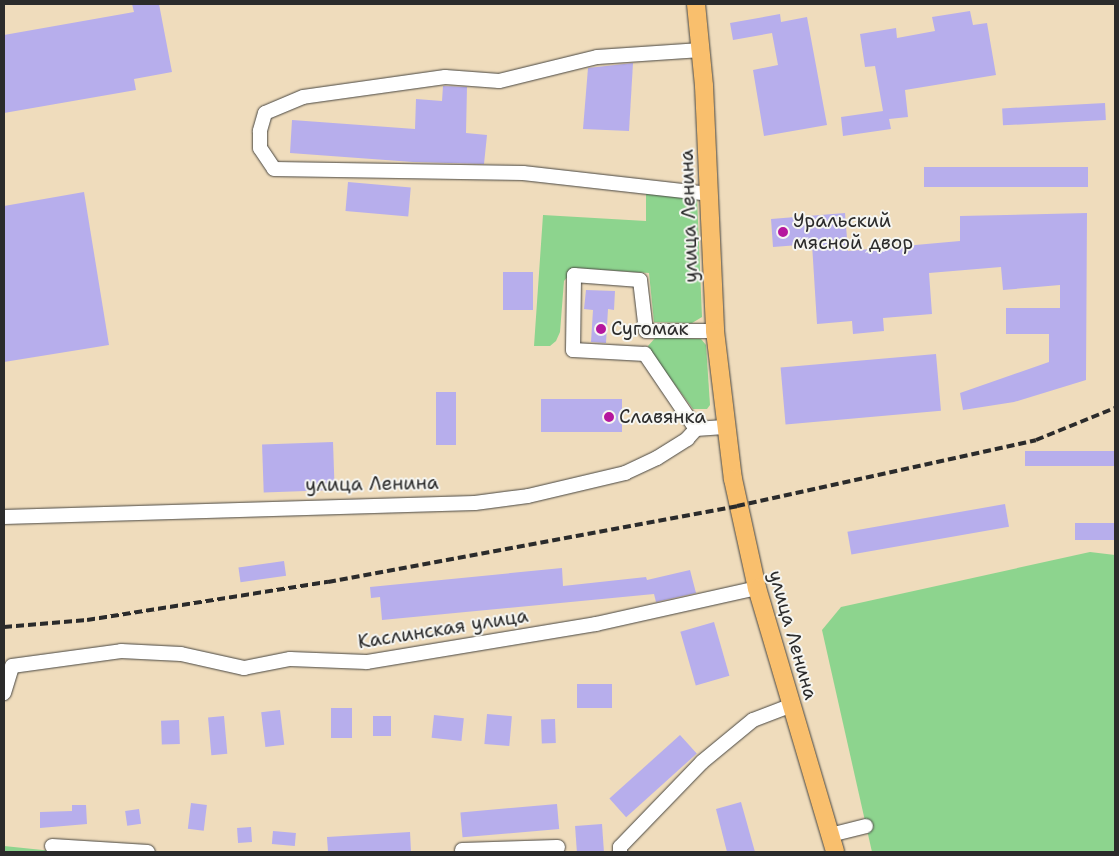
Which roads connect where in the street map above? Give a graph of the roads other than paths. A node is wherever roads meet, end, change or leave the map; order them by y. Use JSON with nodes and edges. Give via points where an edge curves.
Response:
{"nodes":[{"id":1,"x":696,"y":4,"type":"edge"},
{"id":2,"x":701,"y":50,"type":"junction"},
{"id":3,"x":708,"y":194,"type":"junction"},
{"id":4,"x":715,"y":331,"type":"junction"},
{"id":5,"x":724,"y":427,"type":"junction"},
{"id":6,"x":696,"y":429,"type":"junction"},
{"id":7,"x":4,"y":517,"type":"edge"},
{"id":8,"x":757,"y":588,"type":"junction"},
{"id":9,"x":8,"y":664,"type":"edge"},
{"id":10,"x":4,"y":693,"type":"edge"},
{"id":11,"x":792,"y":705,"type":"junction"},
{"id":12,"x":866,"y":826,"type":"dead end"},
{"id":13,"x":830,"y":835,"type":"junction"},
{"id":14,"x":52,"y":846,"type":"dead end"},
{"id":15,"x":558,"y":847,"type":"dead end"},
{"id":16,"x":462,"y":850,"type":"dead end"},
{"id":17,"x":496,"y":851,"type":"edge"},
{"id":18,"x":148,"y":852,"type":"edge"},
{"id":19,"x":620,"y":852,"type":"edge"},
{"id":20,"x":835,"y":852,"type":"edge"}],
"edges":[{"from":1,"to":2,"type":"main road","name":"улица Ленина"},
{"from":2,"to":3,"type":"main road","name":"улица Ленина"},
{"from":2,"to":3,"type":"street","via":[[597,57],[499,81],[445,77],[303,97],[265,113],[260,148],[274,168],[523,173]]},
{"from":3,"to":4,"type":"main road","name":"улица Ленина"},
{"from":4,"to":5,"type":"main road","name":"улица Ленина"},
{"from":4,"to":6,"type":"street","via":[[646,331],[640,280],[574,275],[574,350],[645,354]]},
{"from":5,"to":6,"type":"street"},
{"from":5,"to":8,"type":"main road","name":"улица Ленина","via":[[739,514]]},
{"from":6,"to":7,"type":"street","name":"улица Ленина","via":[[688,439],[625,473],[528,496],[475,503]]},
{"from":8,"to":9,"type":"street","name":"Каслинская улица","via":[[596,624],[367,662],[290,659],[244,668],[181,654],[121,651]]},
{"from":8,"to":11,"type":"main road","name":"улица Ленина"},
{"from":9,"to":10,"type":"street","name":"Каслинская улица"},
{"from":11,"to":13,"type":"main road","name":"улица Ленина"},
{"from":11,"to":19,"type":"street","via":[[753,720],[702,762],[620,847]]},
{"from":12,"to":13,"type":"street"},
{"from":13,"to":20,"type":"main road","name":"улица Ленина"},
{"from":14,"to":18,"type":"street"},
{"from":15,"to":17,"type":"street"},
{"from":16,"to":17,"type":"street"}]}
